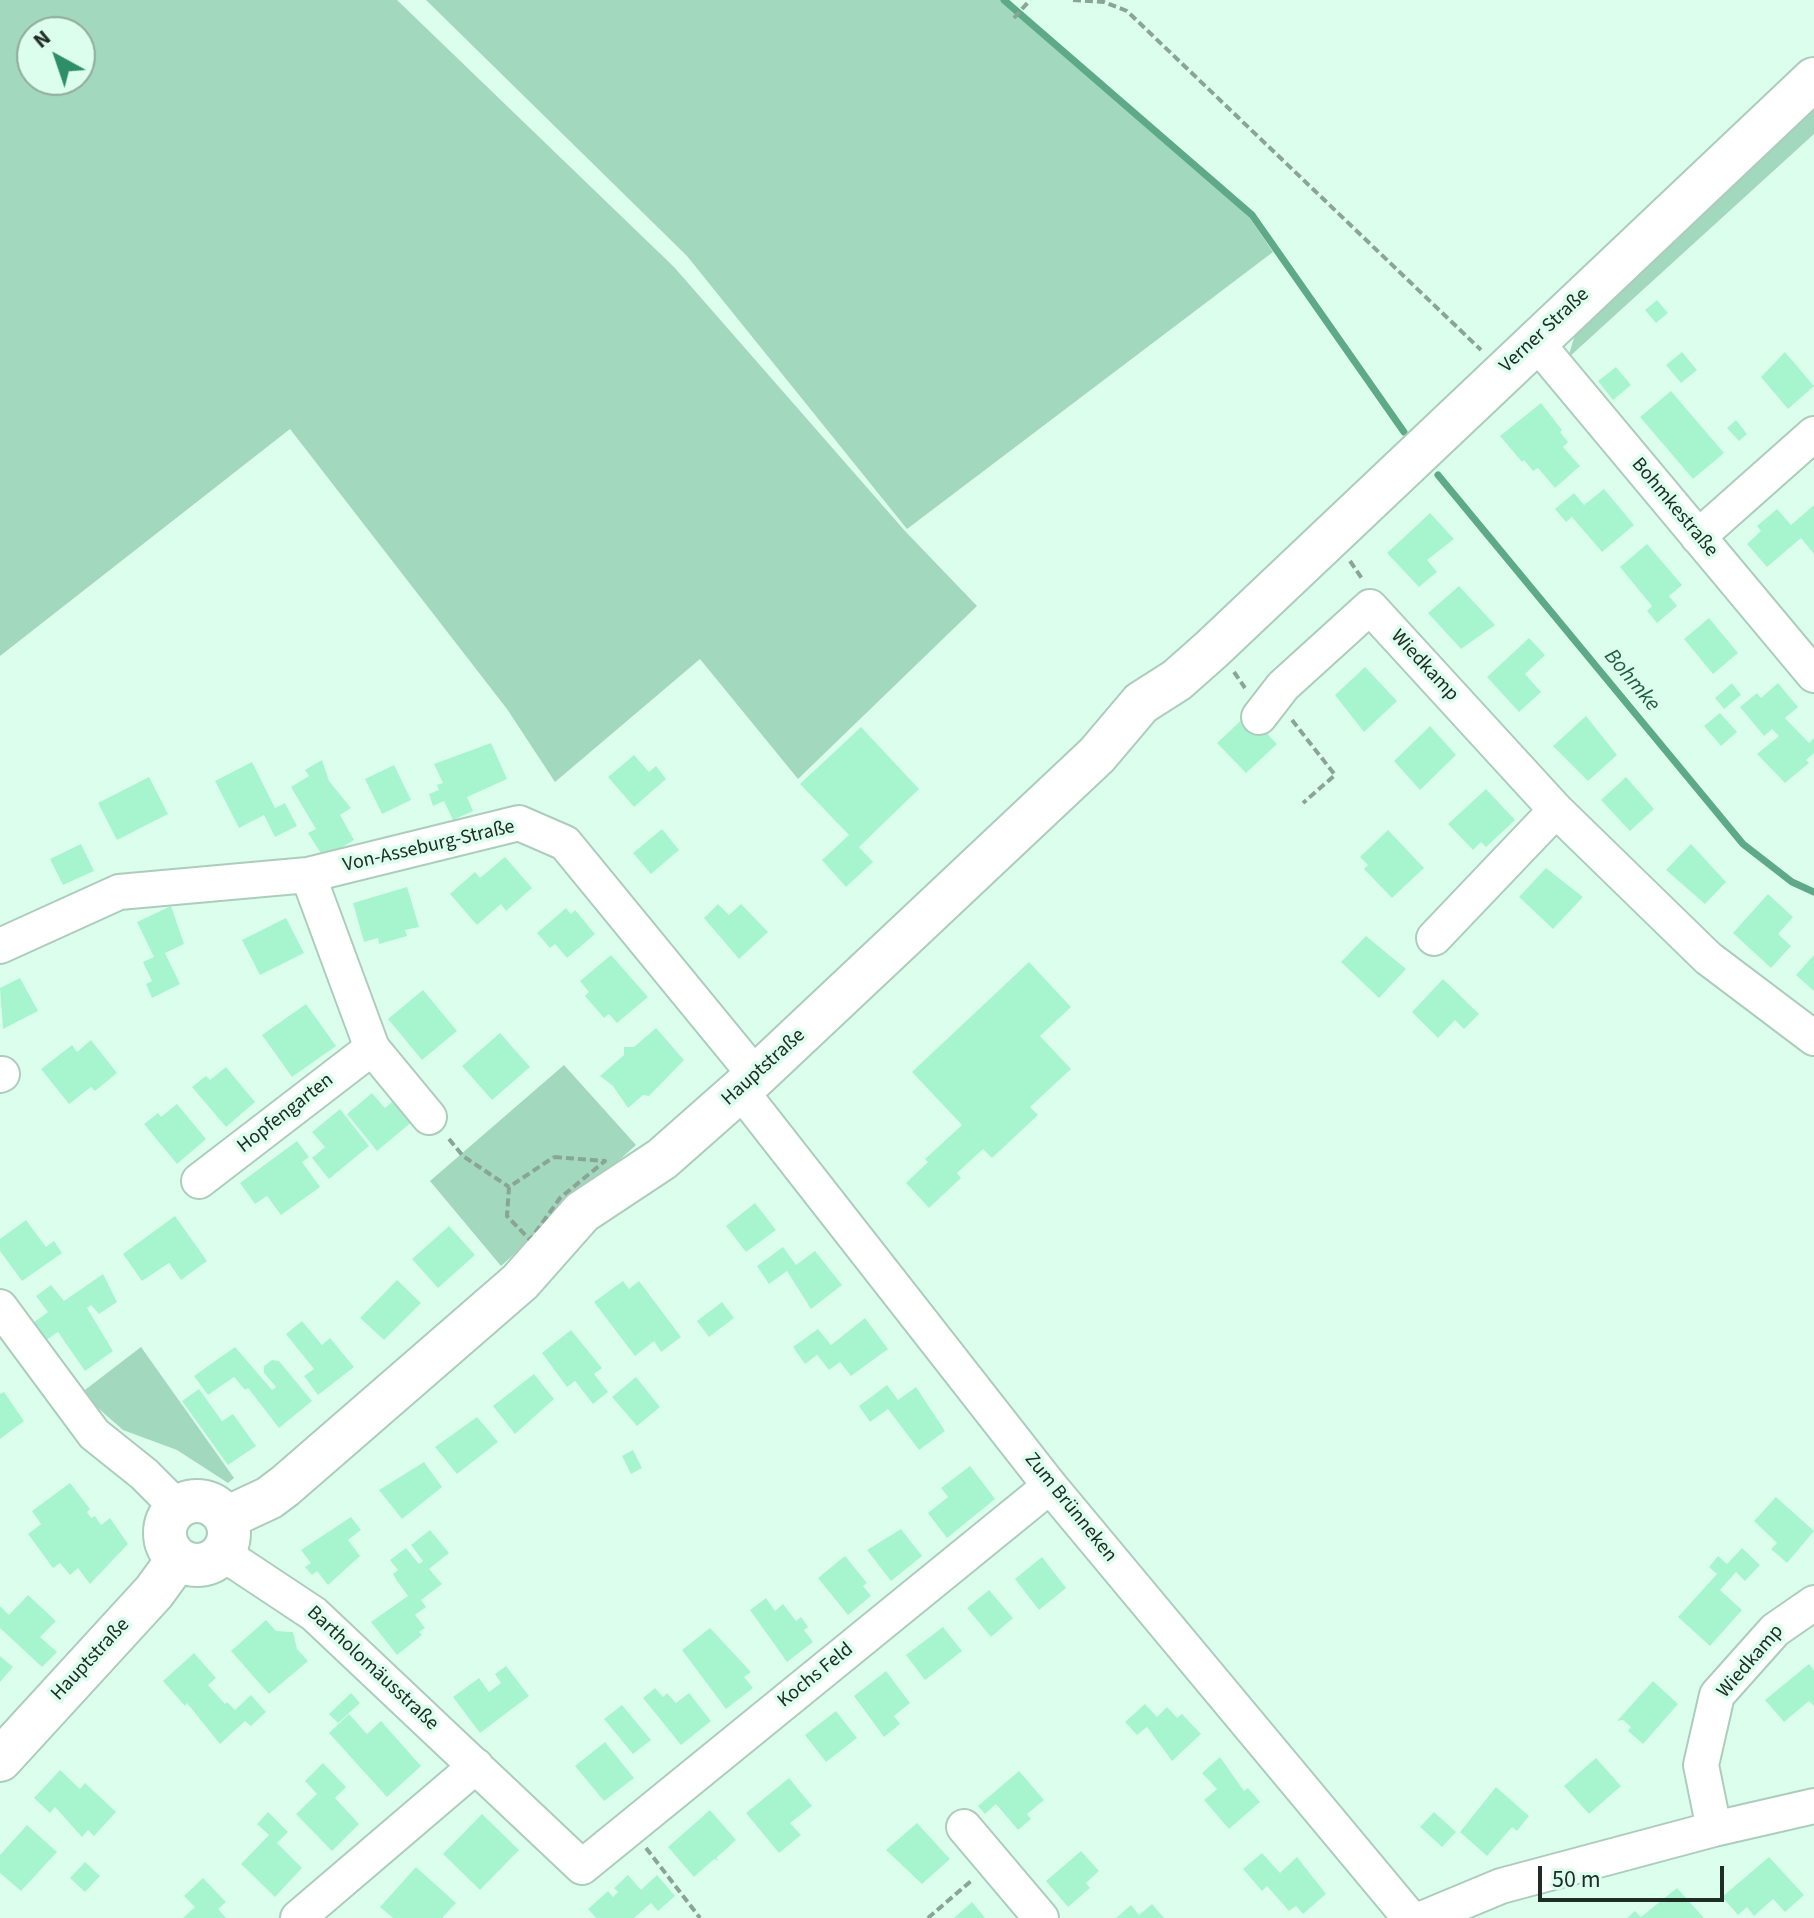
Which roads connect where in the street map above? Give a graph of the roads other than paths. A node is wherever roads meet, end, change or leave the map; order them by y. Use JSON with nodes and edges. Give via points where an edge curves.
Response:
{"nodes":[{"id":1,"x":1814,"y":79,"type":"edge"},
{"id":2,"x":1535,"y":341,"type":"junction"},
{"id":3,"x":1814,"y":434,"type":"edge"},
{"id":4,"x":1698,"y":537,"type":"junction"},
{"id":5,"x":1276,"y":585,"type":"joint"},
{"id":6,"x":1814,"y":675,"type":"edge"},
{"id":7,"x":1273,"y":701,"type":"road end"},
{"id":8,"x":1556,"y":810,"type":"junction"},
{"id":9,"x":308,"y":875,"type":"junction"},
{"id":10,"x":1434,"y":938,"type":"dead end"},
{"id":11,"x":0,"y":946,"type":"edge"},
{"id":12,"x":1814,"y":1038,"type":"edge"},
{"id":13,"x":372,"y":1048,"type":"junction"},
{"id":14,"x":748,"y":1083,"type":"junction"},
{"id":15,"x":429,"y":1117,"type":"road end"},
{"id":16,"x":199,"y":1181,"type":"dead end"},
{"id":17,"x":0,"y":1307,"type":"edge"},
{"id":18,"x":1050,"y":1486,"type":"junction"},
{"id":19,"x":178,"y":1508,"type":"junction"},
{"id":20,"x":224,"y":1536,"type":"junction"},
{"id":21,"x":178,"y":1559,"type":"junction"},
{"id":22,"x":1814,"y":1603,"type":"edge"},
{"id":23,"x":0,"y":1760,"type":"edge"},
{"id":24,"x":476,"y":1766,"type":"junction"},
{"id":25,"x":1814,"y":1806,"type":"edge"},
{"id":26,"x":964,"y":1827,"type":"dead end"},
{"id":27,"x":1714,"y":1829,"type":"junction"},
{"id":28,"x":582,"y":1867,"type":"joint"},
{"id":29,"x":298,"y":1918,"type":"edge"},
{"id":30,"x":1041,"y":1918,"type":"edge"},
{"id":31,"x":1410,"y":1918,"type":"edge"},
{"id":32,"x":1424,"y":1918,"type":"edge"}],
"edges":[{"from":1,"to":2,"type":"main road","name":"Verner Straße"},
{"from":2,"to":4,"type":"street","name":"Bohmkestraße"},
{"from":2,"to":5,"type":"main road","name":"Verner Straße"},
{"from":3,"to":4,"type":"street"},
{"from":4,"to":6,"type":"street","name":"Bohmkestraße"},
{"from":5,"to":14,"type":"main road","name":"Hauptstraße","via":[[1177,680],[1141,703],[1097,755]]},
{"from":7,"to":8,"type":"street","name":"Wiedkamp","via":[[1370,607]]},
{"from":8,"to":10,"type":"street"},
{"from":8,"to":12,"type":"street","name":"Wiedkamp","via":[[1708,958]]},
{"from":9,"to":11,"type":"street","name":"Von-Asseburg-Straße","via":[[119,892]]},
{"from":9,"to":13,"type":"street"},
{"from":9,"to":14,"type":"street","name":"Von-Asseburg-Straße","via":[[519,823],[565,843]]},
{"from":13,"to":15,"type":"street"},
{"from":13,"to":16,"type":"street","name":"Hopfengarten"},
{"from":14,"to":18,"type":"street","name":"Zum Brünneken"},
{"from":14,"to":20,"type":"main road","name":"Hauptstraße","via":[[662,1159],[582,1212],[520,1282]]},
{"from":17,"to":19,"type":"street","via":[[87,1426]]},
{"from":18,"to":28,"type":"street","name":"Kochs Feld"},
{"from":18,"to":31,"type":"street","name":"Zum Brünneken"},
{"from":19,"to":20,"type":"main road","via":[[204,1502]]},
{"from":19,"to":21,"type":"main road","via":[[165,1533]]},
{"from":20,"to":21,"type":"main road","via":[[201,1565]]},
{"from":20,"to":24,"type":"street","name":"Bartholomäusstraße"},
{"from":21,"to":23,"type":"main road","name":"Hauptstraße"},
{"from":22,"to":27,"type":"street","name":"Wiedkamp","via":[[1775,1630],[1717,1695],[1701,1765]]},
{"from":24,"to":28,"type":"street","name":"Bartholomäusstraße"},
{"from":24,"to":29,"type":"street"},
{"from":25,"to":27,"type":"street"},
{"from":26,"to":30,"type":"street"},
{"from":27,"to":32,"type":"street","via":[[1501,1886]]}]}
